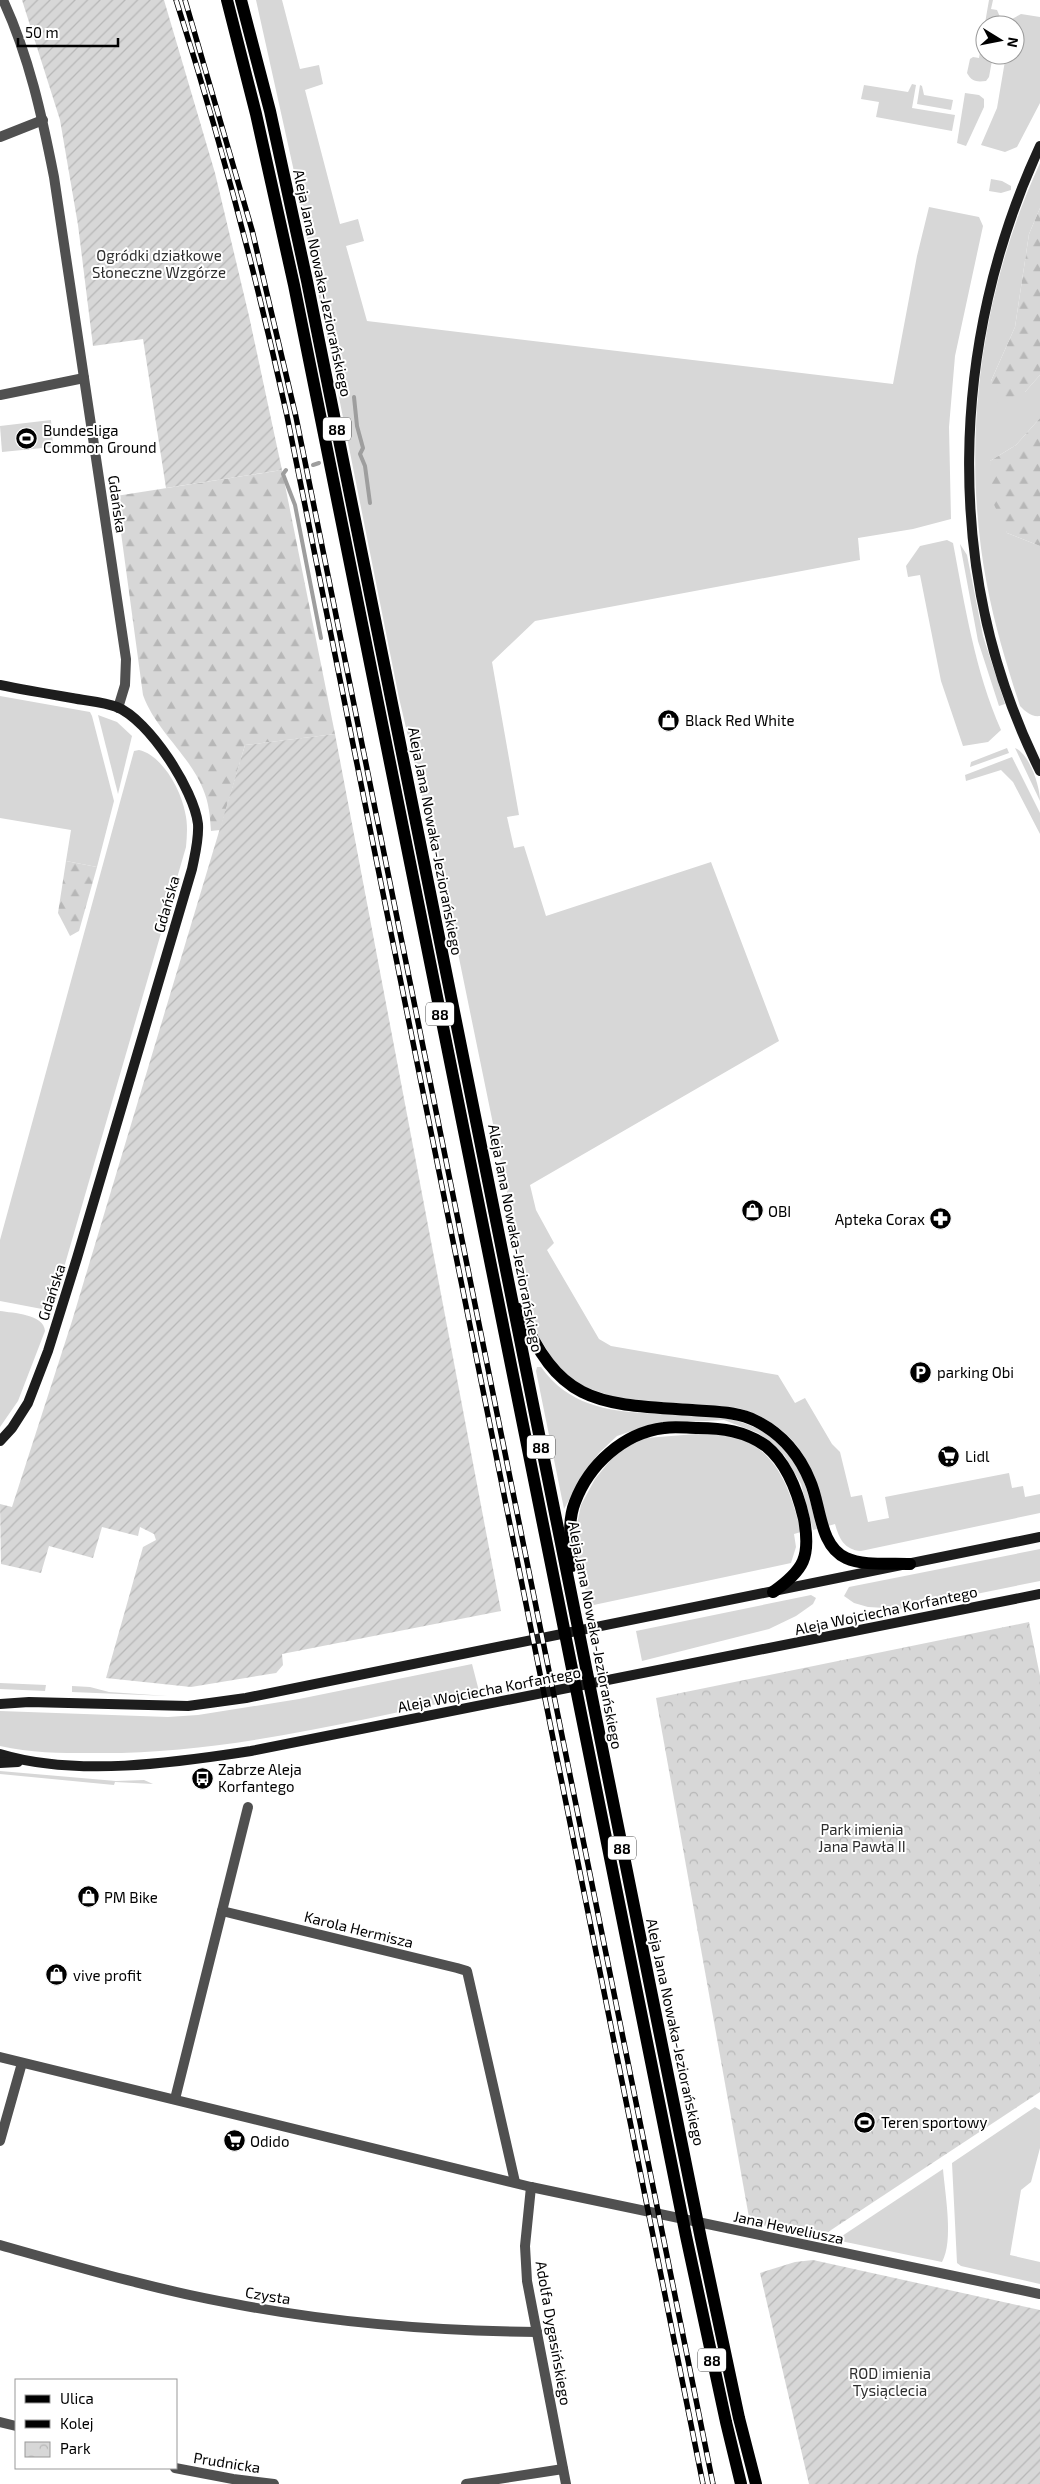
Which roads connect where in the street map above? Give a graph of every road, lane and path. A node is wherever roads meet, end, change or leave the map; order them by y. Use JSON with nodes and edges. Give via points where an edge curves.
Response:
{"nodes":[{"id":1,"x":3,"y":0,"type":"edge"},
{"id":2,"x":227,"y":0,"type":"edge"},
{"id":3,"x":241,"y":0,"type":"edge"},
{"id":4,"x":43,"y":120,"type":"junction"},
{"id":5,"x":0,"y":137,"type":"edge"},
{"id":6,"x":1040,"y":146,"type":"edge"},
{"id":7,"x":84,"y":378,"type":"junction"},
{"id":8,"x":0,"y":395,"type":"edge"},
{"id":9,"x":0,"y":686,"type":"edge"},
{"id":10,"x":118,"y":708,"type":"junction"},
{"id":11,"x":1040,"y":771,"type":"edge"},
{"id":12,"x":508,"y":1282,"type":"junction"},
{"id":13,"x":0,"y":1441,"type":"edge"},
{"id":14,"x":1040,"y":1538,"type":"edge"},
{"id":15,"x":910,"y":1564,"type":"junction"},
{"id":16,"x":774,"y":1592,"type":"junction"},
{"id":17,"x":1040,"y":1594,"type":"edge"},
{"id":18,"x":575,"y":1613,"type":"junction"},
{"id":19,"x":0,"y":1696,"type":"edge"},
{"id":20,"x":29,"y":1702,"type":"junction"},
{"id":21,"x":0,"y":1704,"type":"edge"},
{"id":22,"x":0,"y":1754,"type":"edge"},
{"id":23,"x":26,"y":1762,"type":"junction"},
{"id":24,"x":0,"y":1763,"type":"edge"},
{"id":25,"x":248,"y":1807,"type":"dead end"},
{"id":26,"x":222,"y":1911,"type":"junction"},
{"id":27,"x":0,"y":2057,"type":"edge"},
{"id":28,"x":22,"y":2063,"type":"junction"},
{"id":29,"x":175,"y":2099,"type":"junction"},
{"id":30,"x":0,"y":2141,"type":"edge"},
{"id":31,"x":515,"y":2182,"type":"junction"},
{"id":32,"x":531,"y":2187,"type":"junction"},
{"id":33,"x":0,"y":2245,"type":"edge"},
{"id":34,"x":1040,"y":2294,"type":"edge"},
{"id":35,"x":537,"y":2332,"type":"junction"},
{"id":36,"x":0,"y":2422,"type":"edge"},
{"id":37,"x":15,"y":2426,"type":"edge"},
{"id":38,"x":178,"y":2469,"type":"edge"},
{"id":39,"x":563,"y":2470,"type":"junction"},
{"id":40,"x":274,"y":2484,"type":"edge"},
{"id":41,"x":466,"y":2484,"type":"edge"},
{"id":42,"x":566,"y":2484,"type":"edge"},
{"id":43,"x":741,"y":2484,"type":"edge"},
{"id":44,"x":756,"y":2484,"type":"edge"}],
"edges":[{"from":1,"to":4,"type":"street","name":"Gdańska","via":[[28,65]]},
{"from":2,"to":43,"type":"main road","name":"Aleja Jana Nowaka-Jeziorańskiego","number":"88","via":[[296,295],[694,2274]]},
{"from":3,"to":12,"type":"main road","name":"Aleja Jana Nowaka-Jeziorańskiego","number":"88","via":[[270,111],[309,290]]},
{"from":4,"to":5,"type":"street"},
{"from":4,"to":7,"type":"street","name":"Gdańska"},
{"from":6,"to":11,"type":"main road","via":[[1007,225],[987,296],[971,398],[968,480],[977,570],[988,625],[1006,686]]},
{"from":7,"to":8,"type":"street"},
{"from":7,"to":10,"type":"street","name":"Gdańska","via":[[126,658],[125,685]]},
{"from":9,"to":10,"type":"main road"},
{"from":10,"to":13,"type":"main road","name":"Gdańska","via":[[132,716],[152,737],[187,788],[198,824],[196,851],[56,1326],[28,1402]]},
{"from":12,"to":15,"type":"main road","via":[[536,1346],[552,1370],[571,1387],[627,1406],[725,1412],[754,1420],[778,1434],[794,1451],[811,1482],[825,1532],[837,1553],[856,1561]]},
{"from":12,"to":18,"type":"main road","name":"Aleja Jana Nowaka-Jeziorańskiego","number":"88"},
{"from":14,"to":15,"type":"main road"},
{"from":15,"to":16,"type":"main road"},
{"from":16,"to":18,"type":"main road","via":[[794,1577],[806,1552],[807,1535],[795,1488],[781,1462],[747,1435],[721,1428],[664,1428],[636,1435],[611,1451],[589,1475],[575,1501],[570,1534]]},
{"from":16,"to":20,"type":"main road","via":[[246,1698],[188,1706]]},
{"from":17,"to":23,"type":"main road","name":"Aleja Wojciecha Korfantego","via":[[212,1757],[111,1765]]},
{"from":18,"to":44,"type":"main road","name":"Aleja Jana Nowaka-Jeziorańskiego","number":"88","via":[[713,2295]]},
{"from":19,"to":20,"type":"main road"},
{"from":20,"to":21,"type":"main road"},
{"from":22,"to":23,"type":"main road","name":"Aleja Wojciecha Korfantego"},
{"from":23,"to":24,"type":"main road"},
{"from":25,"to":26,"type":"street"},
{"from":26,"to":29,"type":"street"},
{"from":26,"to":31,"type":"street","name":"Karola Hermisza","via":[[467,1971]]},
{"from":27,"to":28,"type":"street"},
{"from":28,"to":29,"type":"street"},
{"from":28,"to":30,"type":"street"},
{"from":29,"to":31,"type":"street"},
{"from":31,"to":32,"type":"street"},
{"from":32,"to":34,"type":"street","name":"Jana Heweliusza"},
{"from":32,"to":35,"type":"street","name":"Adolfa Dygasińskiego","via":[[525,2246],[527,2281]]},
{"from":33,"to":35,"type":"street","name":"Czysta","via":[[131,2281],[286,2313],[443,2329]]},
{"from":35,"to":39,"type":"street","name":"Adolfa Dygasińskiego"},
{"from":36,"to":37,"type":"street"},
{"from":38,"to":40,"type":"street","name":"Prudnicka"},
{"from":39,"to":41,"type":"street"},
{"from":39,"to":42,"type":"street","name":"Adolfa Dygasińskiego"}]}
